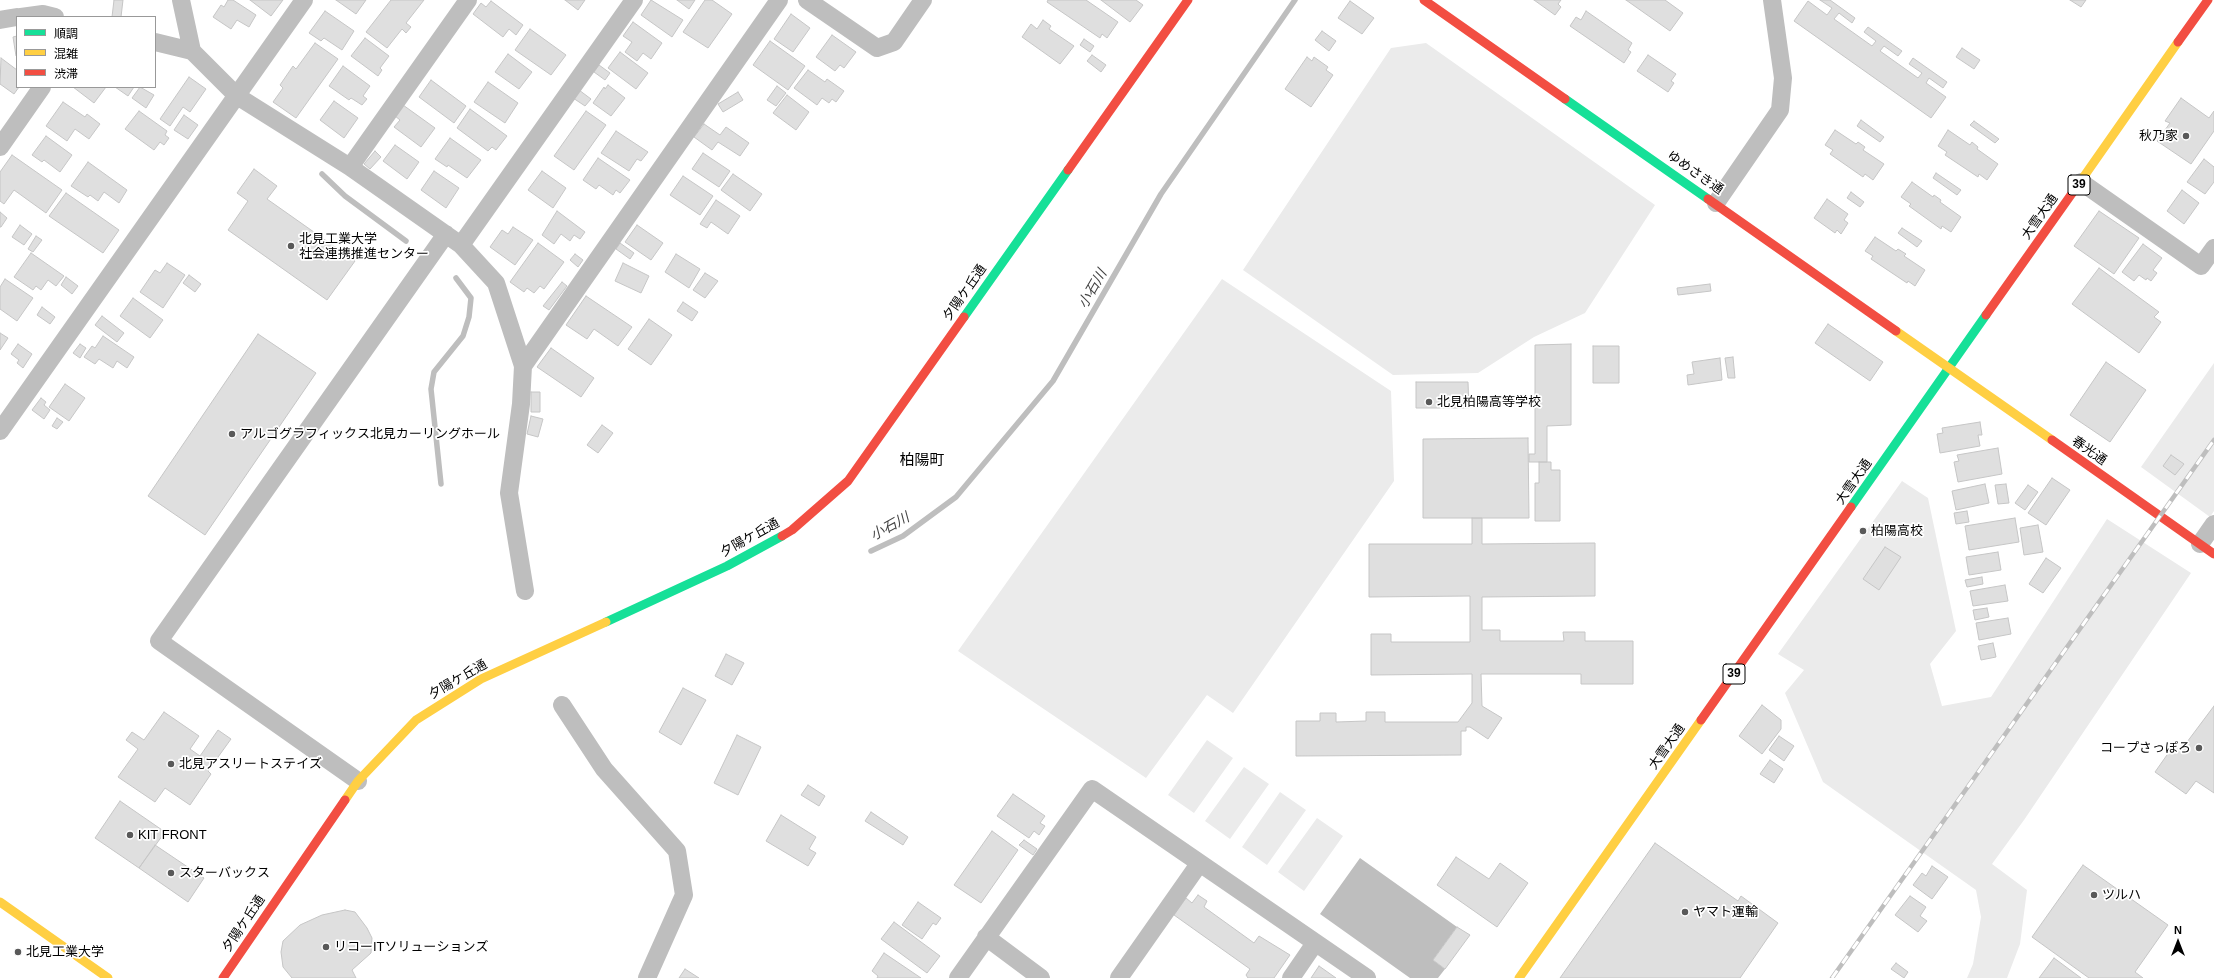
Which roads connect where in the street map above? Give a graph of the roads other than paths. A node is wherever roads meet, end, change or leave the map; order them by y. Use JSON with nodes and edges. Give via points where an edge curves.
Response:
{"nodes":[{"id":1,"x":181,"y":0,"type":"edge"},
{"id":2,"x":304,"y":0,"type":"edge"},
{"id":3,"x":468,"y":0,"type":"edge"},
{"id":4,"x":634,"y":0,"type":"edge"},
{"id":5,"x":779,"y":0,"type":"edge"},
{"id":6,"x":923,"y":0,"type":"edge"},
{"id":7,"x":1188,"y":0,"type":"edge"},
{"id":8,"x":1772,"y":0,"type":"edge"},
{"id":9,"x":2208,"y":0,"type":"edge"},
{"id":10,"x":813,"y":1,"type":"edge"},
{"id":11,"x":1432,"y":2,"type":"edge"},
{"id":12,"x":28,"y":16,"type":"edge"},
{"id":13,"x":51,"y":16,"type":"edge"},
{"id":14,"x":16,"y":18,"type":"edge"},
{"id":15,"x":0,"y":20,"type":"edge"},
{"id":16,"x":156,"y":42,"type":"edge"},
{"id":17,"x":192,"y":50,"type":"junction"},
{"id":18,"x":41,"y":88,"type":"edge"},
{"id":19,"x":238,"y":96,"type":"junction"},
{"id":20,"x":0,"y":147,"type":"edge"},
{"id":21,"x":350,"y":167,"type":"junction"},
{"id":22,"x":2081,"y":182,"type":"junction"},
{"id":23,"x":1716,"y":203,"type":"junction"},
{"id":24,"x":446,"y":234,"type":"junction"},
{"id":25,"x":461,"y":245,"type":"junction"},
{"id":26,"x":2214,"y":248,"type":"edge"},
{"id":27,"x":523,"y":366,"type":"junction"},
{"id":28,"x":1949,"y":370,"type":"junction"},
{"id":29,"x":6,"y":409,"type":"edge"},
{"id":30,"x":0,"y":431,"type":"edge"},
{"id":31,"x":2214,"y":524,"type":"edge"},
{"id":32,"x":2207,"y":549,"type":"edge"},
{"id":33,"x":525,"y":591,"type":"dead end"},
{"id":34,"x":562,"y":705,"type":"dead end"},
{"id":35,"x":358,"y":781,"type":"junction"},
{"id":36,"x":1199,"y":864,"type":"junction"},
{"id":37,"x":0,"y":902,"type":"edge"},
{"id":38,"x":986,"y":937,"type":"junction"},
{"id":39,"x":1315,"y":943,"type":"junction"},
{"id":40,"x":108,"y":978,"type":"edge"},
{"id":41,"x":223,"y":978,"type":"edge"},
{"id":42,"x":647,"y":978,"type":"edge"},
{"id":43,"x":958,"y":978,"type":"edge"},
{"id":44,"x":1041,"y":978,"type":"edge"},
{"id":45,"x":1119,"y":978,"type":"edge"},
{"id":46,"x":1291,"y":978,"type":"edge"},
{"id":47,"x":1366,"y":978,"type":"edge"},
{"id":48,"x":1519,"y":978,"type":"edge"}],
"edges":[{"from":1,"to":17,"type":"street"},
{"from":2,"to":19,"type":"street"},
{"from":3,"to":21,"type":"street"},
{"from":4,"to":25,"type":"street"},
{"from":5,"to":27,"type":"street"},
{"from":6,"to":10,"type":"street","via":[[894,42],[877,48]]},
{"from":7,"to":35,"type":"main road","name":"夕陽ケ丘通","via":[[848,481],[792,530],[746,555],[481,680],[416,720]]},
{"from":8,"to":23,"type":"street","via":[[1783,78],[1780,110]]},
{"from":9,"to":22,"type":"main road","name":"大雪大通","number":"39"},
{"from":11,"to":23,"type":"main road","name":"ゆめさき通"},
{"from":12,"to":13,"type":"street","via":[[43,14]]},
{"from":14,"to":15,"type":"street"},
{"from":16,"to":17,"type":"street"},
{"from":17,"to":19,"type":"street"},
{"from":18,"to":20,"type":"street"},
{"from":19,"to":21,"type":"street"},
{"from":19,"to":29,"type":"street"},
{"from":21,"to":24,"type":"street"},
{"from":22,"to":26,"type":"street","via":[[2201,266]]},
{"from":22,"to":28,"type":"main road","name":"大雪大通","number":"39"},
{"from":23,"to":28,"type":"main road","name":"ゆめさき通"},
{"from":24,"to":25,"type":"street"},
{"from":24,"to":35,"type":"street","via":[[160,641]]},
{"from":25,"to":27,"type":"street","via":[[496,283]]},
{"from":27,"to":33,"type":"street","via":[[521,404],[509,493]]},
{"from":28,"to":32,"type":"main road","name":"春光通"},
{"from":28,"to":48,"type":"main road","name":"大雪大通","number":"39"},
{"from":29,"to":30,"type":"street"},
{"from":31,"to":32,"type":"street"},
{"from":34,"to":42,"type":"street","via":[[604,769],[677,851],[684,895]]},
{"from":35,"to":41,"type":"main road","name":"夕陽ケ丘通"},
{"from":36,"to":38,"type":"street","via":[[1092,789]]},
{"from":36,"to":39,"type":"street"},
{"from":36,"to":45,"type":"street"},
{"from":37,"to":40,"type":"main road"},
{"from":38,"to":43,"type":"street"},
{"from":38,"to":44,"type":"street"},
{"from":39,"to":46,"type":"street"},
{"from":39,"to":47,"type":"street"}]}
